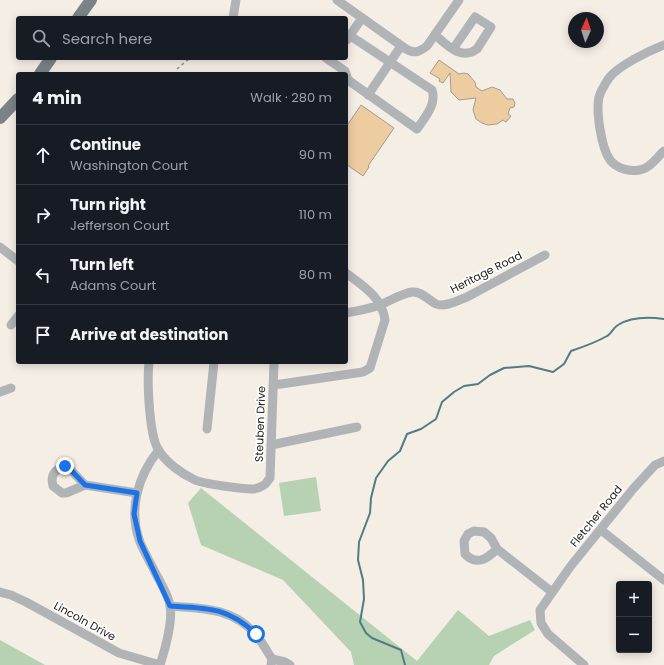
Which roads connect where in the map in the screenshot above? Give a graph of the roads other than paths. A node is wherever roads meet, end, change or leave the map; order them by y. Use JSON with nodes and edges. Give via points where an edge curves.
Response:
{"nodes":[{"id":1,"x":91,"y":0,"type":"edge"},
{"id":2,"x":236,"y":0,"type":"edge"},
{"id":3,"x":337,"y":0,"type":"edge"},
{"id":4,"x":459,"y":0,"type":"edge"},
{"id":5,"x":79,"y":16,"type":"edge"},
{"id":6,"x":233,"y":16,"type":"edge"},
{"id":7,"x":362,"y":18,"type":"junction"},
{"id":8,"x":435,"y":35,"type":"junction"},
{"id":9,"x":348,"y":38,"type":"edge"},
{"id":10,"x":664,"y":44,"type":"edge"},
{"id":11,"x":401,"y":46,"type":"junction"},
{"id":12,"x":453,"y":49,"type":"dead end"},
{"id":13,"x":50,"y":60,"type":"edge"},
{"id":14,"x":331,"y":60,"type":"edge"},
{"id":15,"x":390,"y":62,"type":"junction"},
{"id":16,"x":41,"y":72,"type":"edge"},
{"id":17,"x":345,"y":72,"type":"edge"},
{"id":18,"x":348,"y":80,"type":"edge"},
{"id":19,"x":368,"y":95,"type":"junction"},
{"id":20,"x":16,"y":101,"type":"edge"},
{"id":21,"x":0,"y":118,"type":"edge"},
{"id":22,"x":664,"y":151,"type":"edge"},
{"id":23,"x":0,"y":247,"type":"edge"},
{"id":24,"x":545,"y":255,"type":"dead end"},
{"id":25,"x":16,"y":259,"type":"edge"},
{"id":26,"x":348,"y":275,"type":"edge"},
{"id":27,"x":380,"y":305,"type":"junction"},
{"id":28,"x":348,"y":313,"type":"edge"},
{"id":29,"x":16,"y":319,"type":"edge"},
{"id":30,"x":11,"y":325,"type":"dead end"},
{"id":31,"x":146,"y":364,"type":"edge"},
{"id":32,"x":214,"y":364,"type":"edge"},
{"id":33,"x":274,"y":364,"type":"edge"},
{"id":34,"x":274,"y":385,"type":"junction"},
{"id":35,"x":11,"y":388,"type":"dead end"},
{"id":36,"x":0,"y":392,"type":"edge"},
{"id":37,"x":357,"y":427,"type":"dead end"},
{"id":38,"x":207,"y":429,"type":"dead end"},
{"id":39,"x":271,"y":445,"type":"junction"},
{"id":40,"x":158,"y":451,"type":"junction"},
{"id":41,"x":664,"y":461,"type":"edge"},
{"id":42,"x":85,"y":485,"type":"dead end"},
{"id":43,"x":137,"y":493,"type":"junction"},
{"id":44,"x":601,"y":530,"type":"junction"},
{"id":45,"x":497,"y":549,"type":"dead end"},
{"id":46,"x":664,"y":580,"type":"edge"},
{"id":47,"x":0,"y":592,"type":"edge"},
{"id":48,"x":552,"y":592,"type":"junction"},
{"id":49,"x":170,"y":606,"type":"junction"},
{"id":50,"x":272,"y":662,"type":"edge"},
{"id":51,"x":160,"y":665,"type":"edge"},
{"id":52,"x":290,"y":665,"type":"edge"},
{"id":53,"x":584,"y":665,"type":"edge"}],
"edges":[{"from":1,"to":5,"type":"main road"},
{"from":2,"to":6,"type":"street"},
{"from":3,"to":7,"type":"street"},
{"from":4,"to":8,"type":"street"},
{"from":7,"to":9,"type":"street"},
{"from":7,"to":11,"type":"street"},
{"from":8,"to":11,"type":"street","via":[[427,46],[416,53]]},
{"from":8,"to":12,"type":"street"},
{"from":9,"to":15,"type":"street"},
{"from":10,"to":22,"type":"street","via":[[625,65],[610,77],[601,90],[598,103],[602,141],[609,159],[614,164],[622,169],[642,170]]},
{"from":11,"to":15,"type":"street"},
{"from":13,"to":16,"type":"main road"},
{"from":14,"to":17,"type":"street"},
{"from":15,"to":19,"type":"street"},
{"from":15,"to":19,"type":"street","via":[[432,90],[432,107],[417,129]]},
{"from":18,"to":19,"type":"street"},
{"from":20,"to":21,"type":"main road"},
{"from":23,"to":25,"type":"street"},
{"from":24,"to":27,"type":"street","name":"Heritage Road","via":[[456,301],[441,305],[423,294],[410,292]]},
{"from":26,"to":27,"type":"street","via":[[373,294]]},
{"from":27,"to":28,"type":"street","name":"Heritage Road"},
{"from":27,"to":34,"type":"street","via":[[385,320],[372,365],[367,371]]},
{"from":29,"to":30,"type":"street"},
{"from":31,"to":40,"type":"street","via":[[153,438]]},
{"from":32,"to":38,"type":"street"},
{"from":33,"to":34,"type":"street","name":"Steuben Drive"},
{"from":34,"to":39,"type":"street","name":"Steuben Drive"},
{"from":35,"to":36,"type":"street"},
{"from":37,"to":39,"type":"street"},
{"from":39,"to":40,"type":"street","name":"Steuben Drive","via":[[270,478],[264,485],[253,489],[198,481],[174,467]]},
{"from":40,"to":43,"type":"street","via":[[146,469]]},
{"from":41,"to":44,"type":"street","name":"Fletcher Road","via":[[655,465],[642,478]]},
{"from":42,"to":43,"type":"street"},
{"from":43,"to":49,"type":"street","via":[[134,514],[140,541]]},
{"from":44,"to":46,"type":"street"},
{"from":44,"to":48,"type":"street","name":"Fletcher Road"},
{"from":45,"to":48,"type":"street"},
{"from":47,"to":51,"type":"street","name":"Lincoln Drive","via":[[26,602],[119,653]]},
{"from":48,"to":53,"type":"street","name":"Fletcher Road","via":[[540,610],[541,623],[548,634]]},
{"from":49,"to":50,"type":"street","via":[[212,609],[229,614],[256,634]]},
{"from":49,"to":51,"type":"street","via":[[166,650]]},
{"from":50,"to":52,"type":"street","via":[[285,662]]}]}
